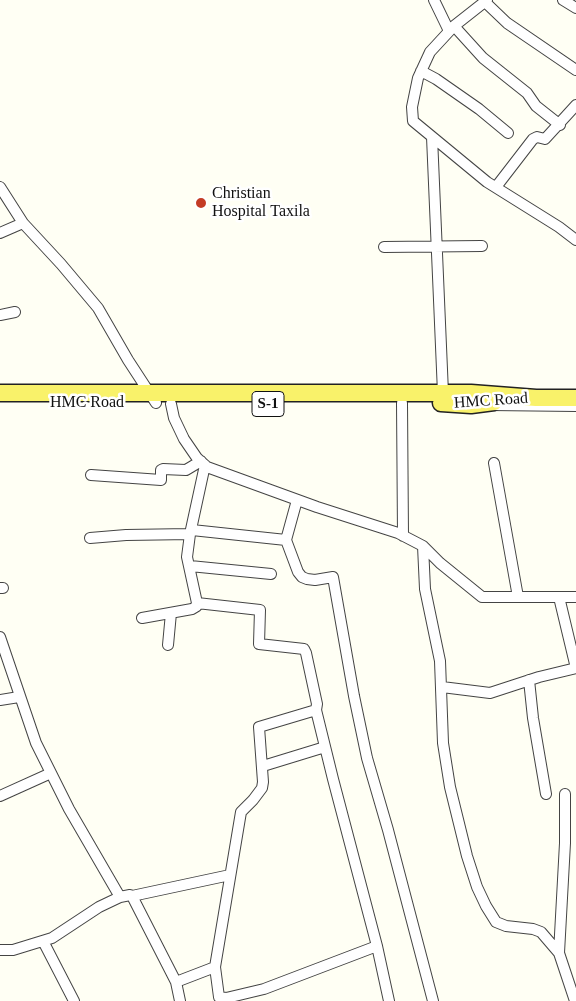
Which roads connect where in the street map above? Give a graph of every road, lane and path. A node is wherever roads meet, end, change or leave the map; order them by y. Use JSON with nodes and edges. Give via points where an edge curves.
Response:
{"nodes":[{"id":1,"x":434,"y":0,"type":"edge"},
{"id":2,"x":563,"y":0,"type":"edge"},
{"id":3,"x":486,"y":1,"type":"edge"},
{"id":4,"x":576,"y":8,"type":"edge"},
{"id":5,"x":452,"y":29,"type":"junction"},
{"id":6,"x":576,"y":70,"type":"edge"},
{"id":7,"x":421,"y":71,"type":"junction"},
{"id":8,"x":576,"y":105,"type":"edge"},
{"id":9,"x":560,"y":125,"type":"junction"},
{"id":10,"x":508,"y":133,"type":"dead end"},
{"id":11,"x":432,"y":137,"type":"junction"},
{"id":12,"x":0,"y":186,"type":"edge"},
{"id":13,"x":496,"y":188,"type":"junction"},
{"id":14,"x":23,"y":223,"type":"junction"},
{"id":15,"x":0,"y":233,"type":"edge"},
{"id":16,"x":576,"y":240,"type":"edge"},
{"id":17,"x":482,"y":246,"type":"dead end"},
{"id":18,"x":384,"y":247,"type":"dead end"},
{"id":19,"x":437,"y":247,"type":"junction"},
{"id":20,"x":15,"y":312,"type":"dead end"},
{"id":21,"x":0,"y":315,"type":"edge"},
{"id":22,"x":576,"y":392,"type":"edge"},
{"id":23,"x":0,"y":393,"type":"edge"},
{"id":24,"x":444,"y":393,"type":"junction"},
{"id":25,"x":576,"y":398,"type":"edge"},
{"id":26,"x":471,"y":399,"type":"junction"},
{"id":27,"x":159,"y":400,"type":"junction"},
{"id":28,"x":0,"y":403,"type":"edge"},
{"id":29,"x":402,"y":403,"type":"junction"},
{"id":30,"x":576,"y":406,"type":"edge"},
{"id":31,"x":203,"y":463,"type":"junction"},
{"id":32,"x":494,"y":463,"type":"dead end"},
{"id":33,"x":90,"y":475,"type":"dead end"},
{"id":34,"x":297,"y":500,"type":"junction"},
{"id":35,"x":191,"y":532,"type":"junction"},
{"id":36,"x":403,"y":536,"type":"junction"},
{"id":37,"x":90,"y":538,"type":"dead end"},
{"id":38,"x":286,"y":540,"type":"junction"},
{"id":39,"x":423,"y":546,"type":"junction"},
{"id":40,"x":190,"y":566,"type":"junction"},
{"id":41,"x":271,"y":574,"type":"dead end"},
{"id":42,"x":518,"y":597,"type":"junction"},
{"id":43,"x":559,"y":597,"type":"junction"},
{"id":44,"x":576,"y":597,"type":"edge"},
{"id":45,"x":197,"y":603,"type":"junction"},
{"id":46,"x":171,"y":613,"type":"junction"},
{"id":47,"x":142,"y":618,"type":"dead end"},
{"id":48,"x":0,"y":637,"type":"edge"},
{"id":49,"x":168,"y":645,"type":"dead end"},
{"id":50,"x":576,"y":668,"type":"edge"},
{"id":51,"x":529,"y":680,"type":"junction"},
{"id":52,"x":442,"y":687,"type":"junction"},
{"id":53,"x":20,"y":697,"type":"junction"},
{"id":54,"x":0,"y":700,"type":"edge"},
{"id":55,"x":316,"y":710,"type":"junction"},
{"id":56,"x":325,"y":747,"type":"junction"},
{"id":57,"x":263,"y":766,"type":"junction"},
{"id":58,"x":51,"y":773,"type":"junction"},
{"id":59,"x":546,"y":794,"type":"dead end"},
{"id":60,"x":565,"y":794,"type":"dead end"},
{"id":61,"x":0,"y":796,"type":"edge"},
{"id":62,"x":230,"y":874,"type":"junction"},
{"id":63,"x":132,"y":896,"type":"junction"},
{"id":64,"x":120,"y":897,"type":"junction"},
{"id":65,"x":43,"y":941,"type":"junction"},
{"id":66,"x":377,"y":946,"type":"junction"},
{"id":67,"x":0,"y":950,"type":"edge"},
{"id":68,"x":559,"y":953,"type":"junction"},
{"id":69,"x":215,"y":967,"type":"junction"},
{"id":70,"x":176,"y":982,"type":"junction"},
{"id":71,"x":74,"y":1001,"type":"edge"},
{"id":72,"x":180,"y":1001,"type":"edge"},
{"id":73,"x":389,"y":1001,"type":"edge"},
{"id":74,"x":433,"y":1001,"type":"edge"},
{"id":75,"x":575,"y":1001,"type":"edge"}],
"edges":[{"from":1,"to":5,"type":"street"},
{"from":2,"to":4,"type":"street"},
{"from":3,"to":5,"type":"street"},
{"from":3,"to":6,"type":"street","via":[[508,23]]},
{"from":5,"to":7,"type":"street","via":[[430,52]]},
{"from":5,"to":9,"type":"street"},
{"from":7,"to":10,"type":"street","via":[[479,109]]},
{"from":7,"to":11,"type":"street","via":[[412,107],[413,121]]},
{"from":8,"to":9,"type":"street"},
{"from":9,"to":13,"type":"street","via":[[545,139],[533,139]]},
{"from":11,"to":13,"type":"street"},
{"from":11,"to":19,"type":"street"},
{"from":12,"to":14,"type":"street"},
{"from":13,"to":16,"type":"street"},
{"from":14,"to":15,"type":"street"},
{"from":14,"to":27,"type":"street","via":[[98,308]]},
{"from":17,"to":19,"type":"street"},
{"from":18,"to":19,"type":"street"},
{"from":19,"to":24,"type":"street"},
{"from":20,"to":21,"type":"street"},
{"from":22,"to":26,"type":"street"},
{"from":23,"to":27,"type":"main road","name":"HMC Road","number":"S-1"},
{"from":24,"to":26,"type":"main road","name":"HMC Road","number":"S-1"},
{"from":24,"to":27,"type":"main road","name":"HMC Road","number":"S-1"},
{"from":25,"to":26,"type":"main road","name":"HMC Road","number":"S-1"},
{"from":26,"to":29,"type":"main road","name":"HMC Road","number":"S-1"},
{"from":26,"to":30,"type":"street"},
{"from":27,"to":28,"type":"main road","name":"HMC Road","number":"S-1"},
{"from":27,"to":29,"type":"main road","name":"HMC Road","number":"S-1"},
{"from":27,"to":31,"type":"street"},
{"from":29,"to":36,"type":"street"},
{"from":31,"to":33,"type":"street","via":[[186,470],[163,469],[161,480]]},
{"from":31,"to":34,"type":"street"},
{"from":31,"to":35,"type":"street"},
{"from":32,"to":42,"type":"street"},
{"from":34,"to":36,"type":"street"},
{"from":34,"to":38,"type":"street"},
{"from":35,"to":37,"type":"street"},
{"from":35,"to":38,"type":"street"},
{"from":35,"to":40,"type":"street"},
{"from":36,"to":39,"type":"street"},
{"from":38,"to":74,"type":"street","via":[[302,577],[315,580],[333,577],[367,758]]},
{"from":39,"to":42,"type":"street","via":[[482,597]]},
{"from":39,"to":52,"type":"street","via":[[426,589]]},
{"from":40,"to":41,"type":"street"},
{"from":40,"to":45,"type":"street"},
{"from":42,"to":43,"type":"street"},
{"from":43,"to":44,"type":"street"},
{"from":43,"to":50,"type":"street"},
{"from":45,"to":46,"type":"street","via":[[192,609]]},
{"from":45,"to":55,"type":"street","via":[[260,610],[259,644],[304,649]]},
{"from":46,"to":47,"type":"street"},
{"from":46,"to":49,"type":"street"},
{"from":48,"to":53,"type":"street"},
{"from":50,"to":51,"type":"street"},
{"from":51,"to":52,"type":"street","via":[[490,693]]},
{"from":51,"to":59,"type":"street","via":[[532,718]]},
{"from":52,"to":68,"type":"street","via":[[443,743],[450,787],[467,856],[483,900],[496,922],[541,932]]},
{"from":53,"to":54,"type":"street"},
{"from":53,"to":58,"type":"street","via":[[36,743]]},
{"from":55,"to":56,"type":"street"},
{"from":55,"to":57,"type":"street","via":[[259,727]]},
{"from":56,"to":57,"type":"street"},
{"from":56,"to":66,"type":"street"},
{"from":57,"to":62,"type":"street","via":[[262,788],[241,812]]},
{"from":58,"to":61,"type":"street"},
{"from":58,"to":64,"type":"street"},
{"from":60,"to":68,"type":"street"},
{"from":62,"to":63,"type":"street"},
{"from":62,"to":69,"type":"street"},
{"from":63,"to":64,"type":"street"},
{"from":63,"to":70,"type":"street"},
{"from":64,"to":65,"type":"street"},
{"from":65,"to":67,"type":"street","via":[[13,950]]},
{"from":65,"to":71,"type":"street"},
{"from":66,"to":69,"type":"street","via":[[264,989],[226,998],[219,997]]},
{"from":66,"to":73,"type":"street"},
{"from":68,"to":75,"type":"street"},
{"from":69,"to":70,"type":"street"},
{"from":70,"to":72,"type":"street"}]}
